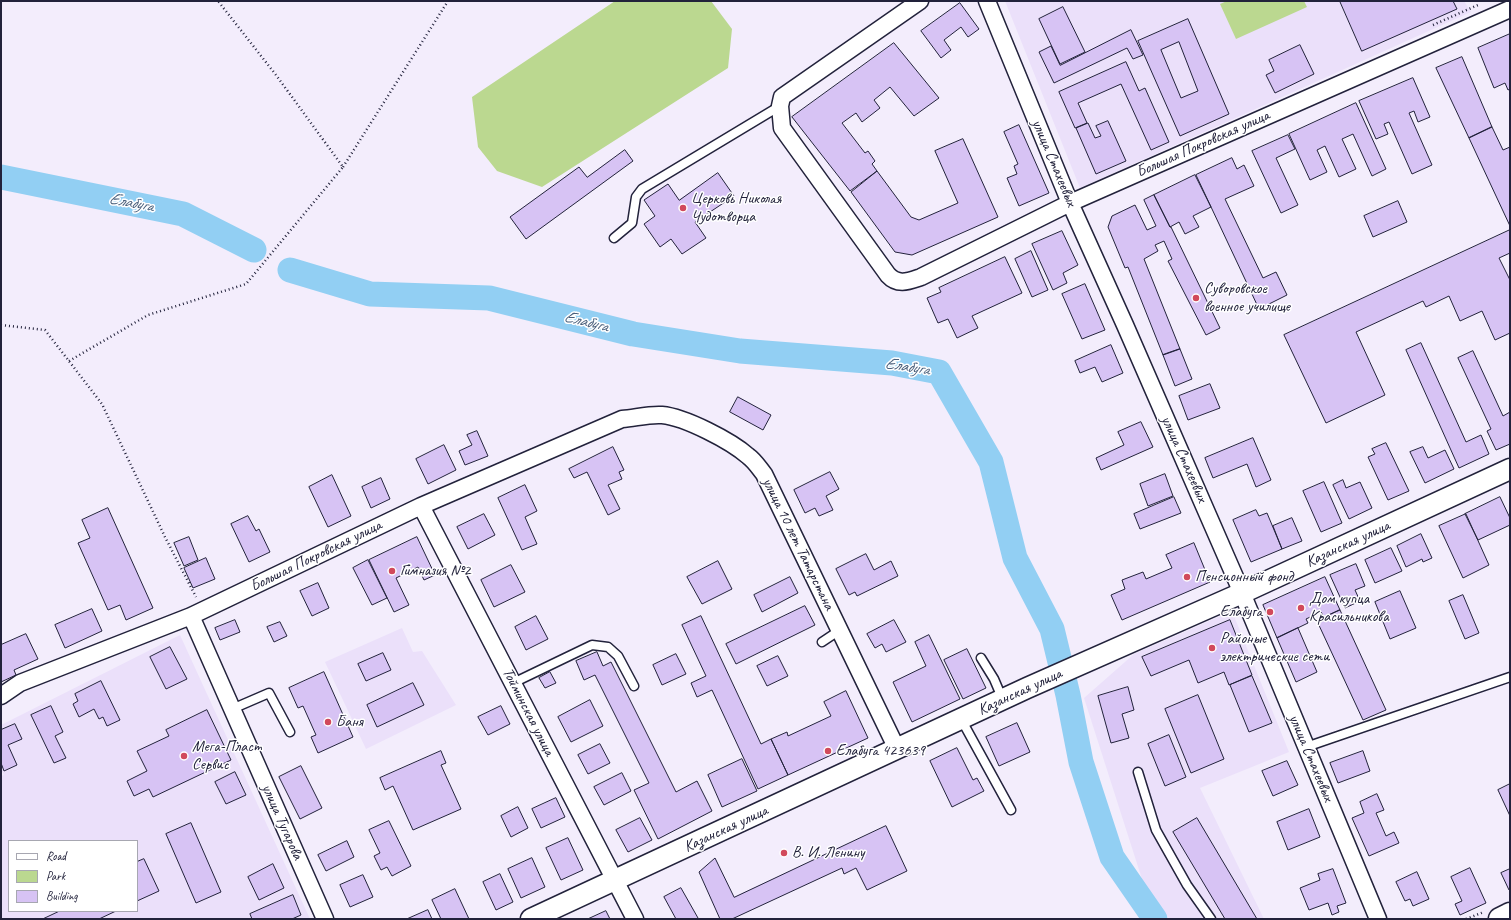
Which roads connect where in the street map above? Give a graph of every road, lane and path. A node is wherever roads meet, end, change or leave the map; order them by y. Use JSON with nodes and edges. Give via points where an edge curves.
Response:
{"nodes":[{"id":1,"x":218,"y":1,"type":"edge"},
{"id":2,"x":448,"y":1,"type":"edge"},
{"id":3,"x":920,"y":1,"type":"edge"},
{"id":4,"x":987,"y":1,"type":"edge"},
{"id":5,"x":1510,"y":9,"type":"edge"},
{"id":6,"x":780,"y":106,"type":"junction"},
{"id":7,"x":343,"y":167,"type":"junction"},
{"id":8,"x":1070,"y":203,"type":"junction"},
{"id":9,"x":614,"y":238,"type":"dead end"},
{"id":10,"x":1,"y":325,"type":"edge"},
{"id":11,"x":69,"y":361,"type":"junction"},
{"id":12,"x":632,"y":418,"type":"joint"},
{"id":13,"x":1510,"y":469,"type":"edge"},
{"id":14,"x":421,"y":506,"type":"junction"},
{"id":15,"x":1242,"y":593,"type":"junction"},
{"id":16,"x":196,"y":613,"type":"junction"},
{"id":17,"x":840,"y":630,"type":"junction"},
{"id":18,"x":822,"y":642,"type":"dead end"},
{"id":19,"x":981,"y":658,"type":"dead end"},
{"id":20,"x":1510,"y":677,"type":"edge"},
{"id":21,"x":512,"y":682,"type":"junction"},
{"id":22,"x":634,"y":686,"type":"dead end"},
{"id":23,"x":1,"y":696,"type":"edge"},
{"id":24,"x":1003,"y":700,"type":"junction"},
{"id":25,"x":232,"y":710,"type":"junction"},
{"id":26,"x":961,"y":719,"type":"junction"},
{"id":27,"x":290,"y":732,"type":"dead end"},
{"id":28,"x":1306,"y":746,"type":"junction"},
{"id":29,"x":897,"y":749,"type":"junction"},
{"id":30,"x":1138,"y":772,"type":"dead end"},
{"id":31,"x":1012,"y":810,"type":"dead end"},
{"id":32,"x":615,"y":880,"type":"junction"},
{"id":33,"x":1510,"y":914,"type":"edge"},
{"id":34,"x":325,"y":919,"type":"edge"},
{"id":35,"x":531,"y":919,"type":"edge"},
{"id":36,"x":635,"y":919,"type":"edge"},
{"id":37,"x":1211,"y":919,"type":"edge"},
{"id":38,"x":1378,"y":919,"type":"edge"},
{"id":39,"x":1500,"y":919,"type":"edge"}],
"edges":[{"from":1,"to":7,"type":"path"},
{"from":2,"to":7,"type":"path"},
{"from":3,"to":6,"type":"street","via":[[782,97]]},
{"from":4,"to":8,"type":"street","name":"улица Стахеевых"},
{"from":5,"to":8,"type":"street","name":"Большая Покровская улица"},
{"from":6,"to":8,"type":"street","name":"Большая Покровская улица","via":[[782,128],[888,275],[898,282],[921,277]]},
{"from":6,"to":9,"type":"lane","via":[[642,189],[636,197],[632,223]]},
{"from":7,"to":11,"type":"path","via":[[246,284],[148,315]]},
{"from":8,"to":15,"type":"street","name":"улица Стахеевых"},
{"from":10,"to":11,"type":"path","via":[[45,330]]},
{"from":11,"to":16,"type":"path","via":[[102,404],[165,537]]},
{"from":12,"to":14,"type":"street","name":"Большая Покровская улица","via":[[622,420]]},
{"from":12,"to":17,"type":"street","name":"улица 10 лет Татарстана","via":[[663,415],[678,419],[719,437],[755,462],[764,474]]},
{"from":13,"to":15,"type":"street","name":"Казанская улица"},
{"from":14,"to":16,"type":"street","name":"Большая Покровская улица"},
{"from":14,"to":21,"type":"street","name":"Тойминская улица"},
{"from":15,"to":24,"type":"street","name":"Казанская улица"},
{"from":15,"to":28,"type":"street","name":"улица Стахеевых"},
{"from":16,"to":23,"type":"street","name":"Большая Покровская улица","via":[[20,683]]},
{"from":16,"to":25,"type":"street","name":"улица Тугарова"},
{"from":17,"to":18,"type":"lane"},
{"from":17,"to":29,"type":"street","name":"улица 10 лет Татарстана"},
{"from":19,"to":24,"type":"lane","via":[[994,678]]},
{"from":20,"to":28,"type":"lane"},
{"from":21,"to":22,"type":"lane","via":[[592,645],[608,647],[618,656]]},
{"from":21,"to":32,"type":"street","name":"Тойминская улица"},
{"from":24,"to":26,"type":"street","name":"Казанская улица"},
{"from":25,"to":27,"type":"lane","via":[[269,693]]},
{"from":25,"to":34,"type":"street","name":"улица Тугарова"},
{"from":26,"to":29,"type":"street","name":"Казанская улица"},
{"from":26,"to":31,"type":"lane"},
{"from":28,"to":38,"type":"street","name":"улица Стахеевых"},
{"from":29,"to":32,"type":"street","name":"Казанская улица"},
{"from":30,"to":37,"type":"lane","via":[[1156,830],[1187,885]]},
{"from":32,"to":35,"type":"street","name":"Казанская улица"},
{"from":32,"to":36,"type":"street","name":"Тойминская улица"},
{"from":33,"to":39,"type":"main road"}]}
